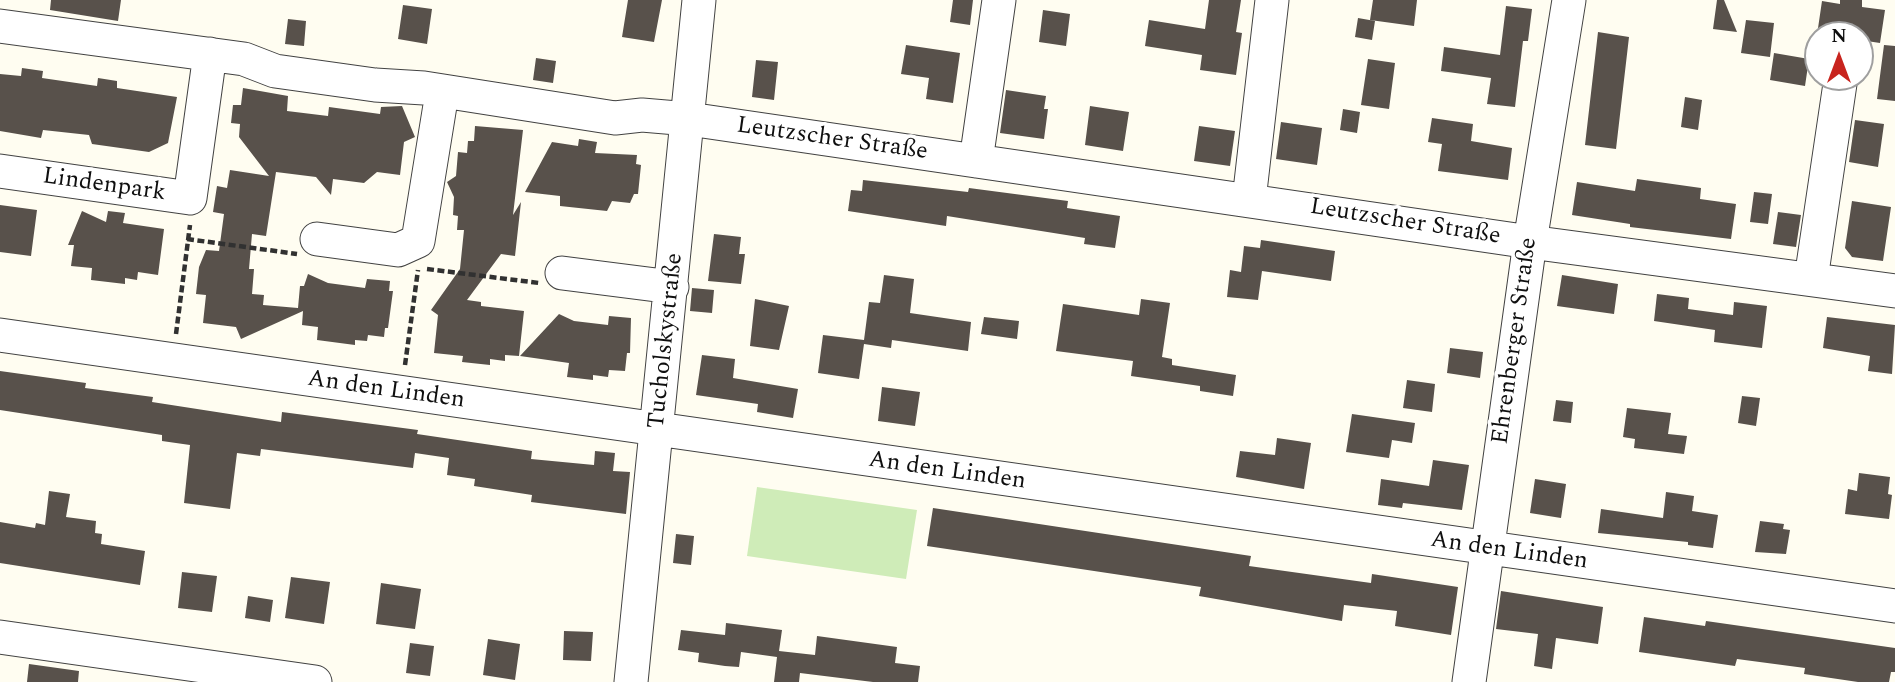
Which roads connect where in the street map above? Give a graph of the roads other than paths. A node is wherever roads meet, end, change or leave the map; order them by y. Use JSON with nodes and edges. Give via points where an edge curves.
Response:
{"nodes":[{"id":1,"x":699,"y":0,"type":"edge"},
{"id":2,"x":999,"y":0,"type":"edge"},
{"id":3,"x":1272,"y":0,"type":"edge"},
{"id":4,"x":1569,"y":0,"type":"edge"},
{"id":5,"x":0,"y":26,"type":"edge"},
{"id":6,"x":210,"y":54,"type":"junction"},
{"id":7,"x":1839,"y":91,"type":"edge"},
{"id":8,"x":442,"y":93,"type":"junction"},
{"id":9,"x":688,"y":119,"type":"junction"},
{"id":10,"x":976,"y":161,"type":"junction"},
{"id":11,"x":0,"y":171,"type":"edge"},
{"id":12,"x":1249,"y":200,"type":"junction"},
{"id":13,"x":317,"y":239,"type":"road end"},
{"id":14,"x":1530,"y":243,"type":"junction"},
{"id":15,"x":562,"y":273,"type":"road end"},
{"id":16,"x":1811,"y":279,"type":"junction"},
{"id":17,"x":672,"y":287,"type":"junction"},
{"id":18,"x":1895,"y":291,"type":"edge"},
{"id":19,"x":0,"y":335,"type":"edge"},
{"id":20,"x":658,"y":431,"type":"junction"},
{"id":21,"x":1486,"y":548,"type":"junction"},
{"id":22,"x":1895,"y":607,"type":"edge"},
{"id":23,"x":0,"y":637,"type":"edge"},
{"id":24,"x":315,"y":682,"type":"edge"},
{"id":25,"x":631,"y":682,"type":"edge"},
{"id":26,"x":1469,"y":682,"type":"edge"}],
"edges":[{"from":1,"to":9,"type":"street","name":"Tucholskystraße"},
{"from":2,"to":10,"type":"street"},
{"from":3,"to":12,"type":"street"},
{"from":4,"to":14,"type":"street","name":"Ehrenberger Straße"},
{"from":5,"to":6,"type":"street"},
{"from":6,"to":8,"type":"street","via":[[244,59],[275,71]]},
{"from":6,"to":11,"type":"street","name":"Lindenpark","via":[[190,198]]},
{"from":7,"to":16,"type":"street"},
{"from":8,"to":9,"type":"street","via":[[615,118]]},
{"from":8,"to":13,"type":"street","via":[[418,241],[398,250]]},
{"from":9,"to":10,"type":"street","name":"Leutzscher Straße"},
{"from":9,"to":17,"type":"street","name":"Tucholskystraße"},
{"from":10,"to":12,"type":"street","name":"Leutzscher Straße"},
{"from":12,"to":14,"type":"street","name":"Leutzscher Straße"},
{"from":14,"to":16,"type":"street","name":"Leutzscher Straße"},
{"from":14,"to":21,"type":"street","name":"Ehrenberger Straße"},
{"from":15,"to":17,"type":"street"},
{"from":16,"to":18,"type":"street","name":"Leutzscher Straße"},
{"from":17,"to":20,"type":"street","name":"Tucholskystraße"},
{"from":19,"to":20,"type":"street","name":"An den Linden"},
{"from":20,"to":21,"type":"street","name":"An den Linden"},
{"from":20,"to":25,"type":"street","name":"Tucholskystraße"},
{"from":21,"to":22,"type":"street","name":"An den Linden"},
{"from":21,"to":26,"type":"street","name":"Ehrenberger Straße"},
{"from":23,"to":24,"type":"street"}]}
